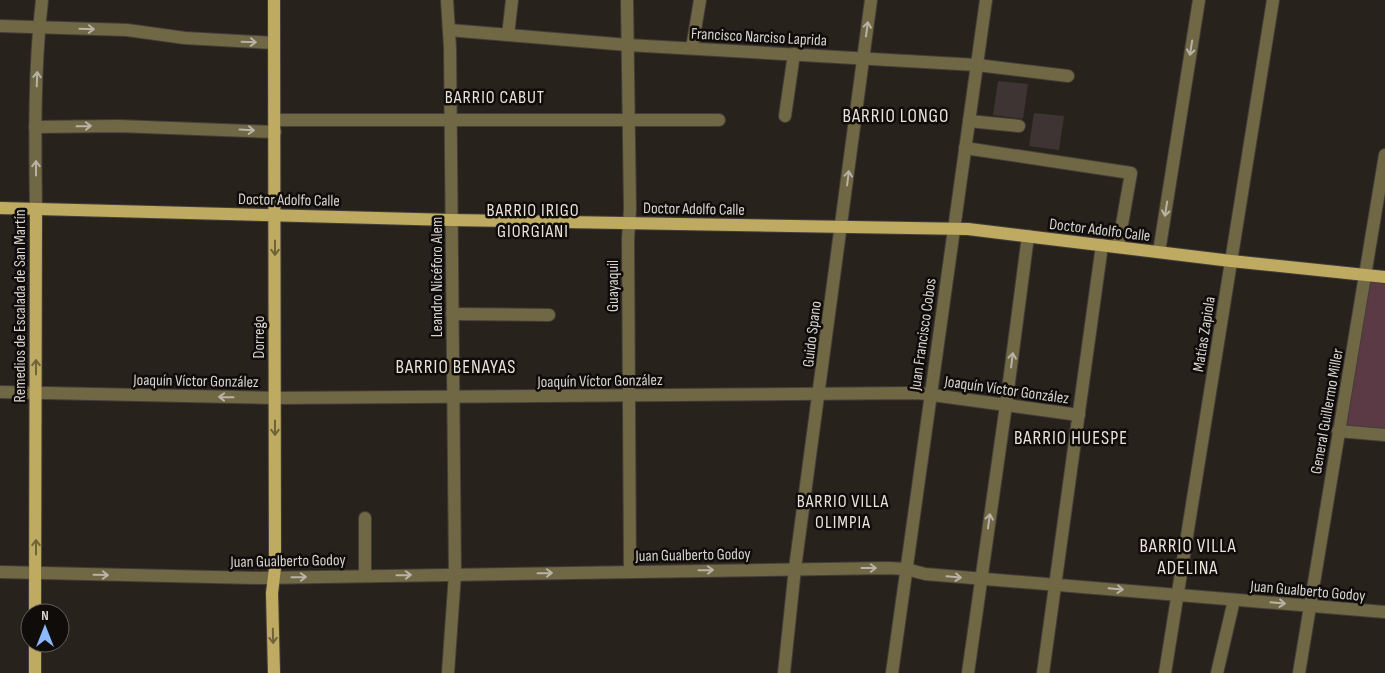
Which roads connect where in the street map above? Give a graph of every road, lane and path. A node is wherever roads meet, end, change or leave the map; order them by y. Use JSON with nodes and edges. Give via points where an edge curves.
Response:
{"nodes":[{"id":1,"x":42,"y":0,"type":"edge"},
{"id":2,"x":274,"y":0,"type":"edge"},
{"id":3,"x":447,"y":0,"type":"edge"},
{"id":4,"x":512,"y":0,"type":"edge"},
{"id":5,"x":627,"y":0,"type":"edge"},
{"id":6,"x":700,"y":0,"type":"edge"},
{"id":7,"x":871,"y":0,"type":"edge"},
{"id":8,"x":986,"y":0,"type":"edge"},
{"id":9,"x":1199,"y":0,"type":"edge"},
{"id":10,"x":1273,"y":0,"type":"edge"},
{"id":11,"x":0,"y":26,"type":"edge"},
{"id":12,"x":38,"y":27,"type":"junction"},
{"id":13,"x":449,"y":30,"type":"junction"},
{"id":14,"x":508,"y":35,"type":"junction"},
{"id":15,"x":274,"y":43,"type":"junction"},
{"id":16,"x":628,"y":44,"type":"junction"},
{"id":17,"x":692,"y":48,"type":"junction"},
{"id":18,"x":794,"y":54,"type":"junction"},
{"id":19,"x":863,"y":59,"type":"junction"},
{"id":20,"x":977,"y":65,"type":"junction"},
{"id":21,"x":1068,"y":76,"type":"dead end"},
{"id":22,"x":785,"y":116,"type":"dead end"},
{"id":23,"x":451,"y":120,"type":"junction"},
{"id":24,"x":629,"y":120,"type":"junction"},
{"id":25,"x":718,"y":120,"type":"dead end"},
{"id":26,"x":969,"y":121,"type":"junction"},
{"id":27,"x":275,"y":126,"type":"junction"},
{"id":28,"x":1019,"y":126,"type":"dead end"},
{"id":29,"x":35,"y":128,"type":"junction"},
{"id":30,"x":965,"y":148,"type":"junction"},
{"id":31,"x":1385,"y":155,"type":"edge"},
{"id":32,"x":0,"y":208,"type":"edge"},
{"id":33,"x":36,"y":209,"type":"junction"},
{"id":34,"x":275,"y":215,"type":"junction"},
{"id":35,"x":452,"y":220,"type":"junction"},
{"id":36,"x":629,"y":223,"type":"junction"},
{"id":37,"x":841,"y":226,"type":"junction"},
{"id":38,"x":954,"y":228,"type":"junction"},
{"id":39,"x":1028,"y":236,"type":"junction"},
{"id":40,"x":1102,"y":245,"type":"junction"},
{"id":41,"x":1118,"y":247,"type":"junction"},
{"id":42,"x":1159,"y":252,"type":"junction"},
{"id":43,"x":1231,"y":261,"type":"junction"},
{"id":44,"x":1366,"y":275,"type":"junction"},
{"id":45,"x":1385,"y":277,"type":"edge"},
{"id":46,"x":452,"y":314,"type":"junction"},
{"id":47,"x":550,"y":315,"type":"dead end"},
{"id":48,"x":0,"y":392,"type":"edge"},
{"id":49,"x":36,"y":392,"type":"junction"},
{"id":50,"x":820,"y":394,"type":"junction"},
{"id":51,"x":930,"y":394,"type":"junction"},
{"id":52,"x":628,"y":396,"type":"junction"},
{"id":53,"x":453,"y":397,"type":"junction"},
{"id":54,"x":274,"y":398,"type":"junction"},
{"id":55,"x":1006,"y":405,"type":"junction"},
{"id":56,"x":1079,"y":415,"type":"junction"},
{"id":57,"x":1338,"y":432,"type":"junction"},
{"id":58,"x":1385,"y":435,"type":"edge"},
{"id":59,"x":365,"y":518,"type":"dead end"},
{"id":60,"x":795,"y":568,"type":"junction"},
{"id":61,"x":906,"y":569,"type":"junction"},
{"id":62,"x":0,"y":572,"type":"edge"},
{"id":63,"x":630,"y":572,"type":"junction"},
{"id":64,"x":36,"y":573,"type":"junction"},
{"id":65,"x":455,"y":574,"type":"junction"},
{"id":66,"x":365,"y":575,"type":"junction"},
{"id":67,"x":274,"y":578,"type":"junction"},
{"id":68,"x":981,"y":579,"type":"junction"},
{"id":69,"x":1055,"y":584,"type":"junction"},
{"id":70,"x":1178,"y":594,"type":"junction"},
{"id":71,"x":1234,"y":600,"type":"junction"},
{"id":72,"x":36,"y":603,"type":"edge"},
{"id":73,"x":1310,"y":606,"type":"junction"},
{"id":74,"x":1385,"y":612,"type":"edge"},
{"id":75,"x":35,"y":653,"type":"edge"},
{"id":76,"x":35,"y":673,"type":"edge"},
{"id":77,"x":274,"y":673,"type":"edge"},
{"id":78,"x":448,"y":673,"type":"edge"},
{"id":79,"x":784,"y":673,"type":"edge"},
{"id":80,"x":892,"y":673,"type":"edge"},
{"id":81,"x":968,"y":673,"type":"edge"},
{"id":82,"x":1043,"y":673,"type":"edge"},
{"id":83,"x":1165,"y":673,"type":"edge"},
{"id":84,"x":1217,"y":673,"type":"edge"},
{"id":85,"x":1299,"y":673,"type":"edge"}],
"edges":[{"from":1,"to":12,"type":"street","name":"Remedios de Escalada de San Martín"},
{"from":2,"to":15,"type":"main road","name":"Dorrego"},
{"from":3,"to":13,"type":"street","name":"Leandro Nicéforo Alem"},
{"from":4,"to":14,"type":"street"},
{"from":5,"to":16,"type":"street","name":"Guayaquil"},
{"from":6,"to":17,"type":"street"},
{"from":19,"to":7,"type":"street","name":"Guido Spano","one_way":true},
{"from":8,"to":20,"type":"street","name":"Juan Francisco Cobos"},
{"from":9,"to":42,"type":"street","one_way":true},
{"from":10,"to":43,"type":"street","name":"Matías Zapiola"},
{"from":11,"to":12,"type":"street"},
{"from":12,"to":15,"type":"street","one_way":true,"via":[[127,30],[185,38]]},
{"from":29,"to":12,"type":"street","name":"Remedios de Escalada de San Martín","one_way":true},
{"from":13,"to":14,"type":"street","name":"Francisco Narciso Laprida"},
{"from":13,"to":23,"type":"street","name":"Leandro Nicéforo Alem"},
{"from":14,"to":16,"type":"street","name":"Francisco Narciso Laprida"},
{"from":15,"to":27,"type":"main road","name":"Dorrego"},
{"from":16,"to":17,"type":"street","name":"Francisco Narciso Laprida"},
{"from":16,"to":24,"type":"street","name":"Guayaquil"},
{"from":17,"to":18,"type":"street","name":"Francisco Narciso Laprida"},
{"from":18,"to":19,"type":"street","name":"Francisco Narciso Laprida"},
{"from":18,"to":22,"type":"street"},
{"from":19,"to":20,"type":"street","name":"Francisco Narciso Laprida"},
{"from":37,"to":19,"type":"street","name":"Guido Spano","one_way":true},
{"from":20,"to":21,"type":"street","name":"Francisco Narciso Laprida"},
{"from":20,"to":26,"type":"street","name":"Juan Francisco Cobos"},
{"from":23,"to":24,"type":"street"},
{"from":23,"to":27,"type":"street"},
{"from":23,"to":35,"type":"street","name":"Leandro Nicéforo Alem"},
{"from":24,"to":25,"type":"street"},
{"from":24,"to":36,"type":"street","name":"Guayaquil"},
{"from":26,"to":28,"type":"street"},
{"from":26,"to":30,"type":"street","name":"Juan Francisco Cobos"},
{"from":29,"to":27,"type":"street","one_way":true},
{"from":27,"to":34,"type":"main road","name":"Dorrego"},
{"from":33,"to":29,"type":"street","name":"Remedios de Escalada de San Martín","one_way":true},
{"from":30,"to":38,"type":"street","name":"Juan Francisco Cobos"},
{"from":30,"to":41,"type":"street","via":[[1130,173]]},
{"from":31,"to":44,"type":"street","name":"General Guillermo Miller"},
{"from":32,"to":33,"type":"main road","name":"Doctor Adolfo Calle"},
{"from":33,"to":34,"type":"main road","name":"Doctor Adolfo Calle"},
{"from":49,"to":33,"type":"main road","name":"Remedios de Escalada de San Martín","one_way":true},
{"from":34,"to":35,"type":"main road","name":"Doctor Adolfo Calle"},
{"from":34,"to":54,"type":"main road","name":"Dorrego","one_way":true},
{"from":35,"to":36,"type":"main road","name":"Doctor Adolfo Calle"},
{"from":35,"to":46,"type":"street","name":"Leandro Nicéforo Alem"},
{"from":36,"to":37,"type":"main road","name":"Doctor Adolfo Calle"},
{"from":36,"to":52,"type":"street","name":"Guayaquil"},
{"from":37,"to":38,"type":"main road","name":"Doctor Adolfo Calle"},
{"from":37,"to":50,"type":"street","name":"Guido Spano"},
{"from":38,"to":39,"type":"main road","name":"Doctor Adolfo Calle"},
{"from":38,"to":51,"type":"street","name":"Juan Francisco Cobos"},
{"from":39,"to":40,"type":"main road","name":"Doctor Adolfo Calle"},
{"from":55,"to":39,"type":"street","one_way":true},
{"from":40,"to":41,"type":"main road","name":"Doctor Adolfo Calle"},
{"from":40,"to":56,"type":"street"},
{"from":41,"to":42,"type":"main road","name":"Doctor Adolfo Calle"},
{"from":42,"to":43,"type":"main road","name":"Doctor Adolfo Calle"},
{"from":43,"to":44,"type":"main road","name":"Doctor Adolfo Calle"},
{"from":43,"to":70,"type":"street","name":"Matías Zapiola"},
{"from":44,"to":45,"type":"main road","name":"Doctor Adolfo Calle"},
{"from":44,"to":57,"type":"street","name":"General Guillermo Miller"},
{"from":46,"to":47,"type":"street"},
{"from":46,"to":53,"type":"street","name":"Leandro Nicéforo Alem"},
{"from":48,"to":49,"type":"street","name":"Joaquín Víctor González"},
{"from":54,"to":49,"type":"street","name":"Joaquín Víctor González","one_way":true},
{"from":64,"to":49,"type":"main road","name":"Remedios de Escalada de San Martín","one_way":true},
{"from":50,"to":51,"type":"street","name":"Joaquín Víctor González"},
{"from":50,"to":52,"type":"street","name":"Joaquín Víctor González"},
{"from":50,"to":60,"type":"street","name":"Guido Spano"},
{"from":51,"to":55,"type":"street","name":"Joaquín Víctor González"},
{"from":51,"to":61,"type":"street","name":"Juan Francisco Cobos"},
{"from":52,"to":53,"type":"street","name":"Joaquín Víctor González"},
{"from":52,"to":63,"type":"street","name":"Guayaquil"},
{"from":53,"to":54,"type":"street","name":"Joaquín Víctor González"},
{"from":53,"to":65,"type":"street","name":"Leandro Nicéforo Alem"},
{"from":54,"to":67,"type":"main road","name":"Dorrego","one_way":true},
{"from":55,"to":56,"type":"street","name":"Joaquín Víctor González"},
{"from":68,"to":55,"type":"street","one_way":true},
{"from":56,"to":69,"type":"street"},
{"from":57,"to":58,"type":"street"},
{"from":57,"to":73,"type":"street","name":"General Guillermo Miller"},
{"from":59,"to":66,"type":"street"},
{"from":60,"to":61,"type":"street","name":"Juan Gualberto Godoy","one_way":true},
{"from":63,"to":60,"type":"street","name":"Juan Gualberto Godoy","one_way":true},
{"from":60,"to":79,"type":"street","name":"Guido Spano"},
{"from":61,"to":68,"type":"street","name":"Juan Gualberto Godoy","one_way":true},
{"from":61,"to":80,"type":"street","name":"Juan Francisco Cobos"},
{"from":62,"to":64,"type":"street","name":"Juan Gualberto Godoy"},
{"from":65,"to":63,"type":"street","name":"Juan Gualberto Godoy","one_way":true},
{"from":64,"to":67,"type":"street","name":"Juan Gualberto Godoy","one_way":true},
{"from":64,"to":72,"type":"main road","name":"Remedios de Escalada de San Martín"},
{"from":66,"to":65,"type":"street","name":"Juan Gualberto Godoy","one_way":true},
{"from":65,"to":78,"type":"street","name":"Leandro Nicéforo Alem"},
{"from":67,"to":66,"type":"street","name":"Juan Gualberto Godoy","one_way":true},
{"from":67,"to":77,"type":"main road","name":"Dorrego","one_way":true},
{"from":68,"to":69,"type":"street","name":"Juan Gualberto Godoy"},
{"from":68,"to":81,"type":"street"},
{"from":69,"to":70,"type":"street","name":"Juan Gualberto Godoy","one_way":true},
{"from":69,"to":82,"type":"street"},
{"from":70,"to":71,"type":"street","name":"Juan Gualberto Godoy"},
{"from":70,"to":83,"type":"street","name":"Matías Zapiola"},
{"from":71,"to":73,"type":"street","name":"Juan Gualberto Godoy","one_way":true},
{"from":71,"to":84,"type":"street"},
{"from":73,"to":74,"type":"street","name":"Juan Gualberto Godoy"},
{"from":73,"to":85,"type":"street","name":"General Guillermo Miller"},
{"from":75,"to":76,"type":"main road"}]}
